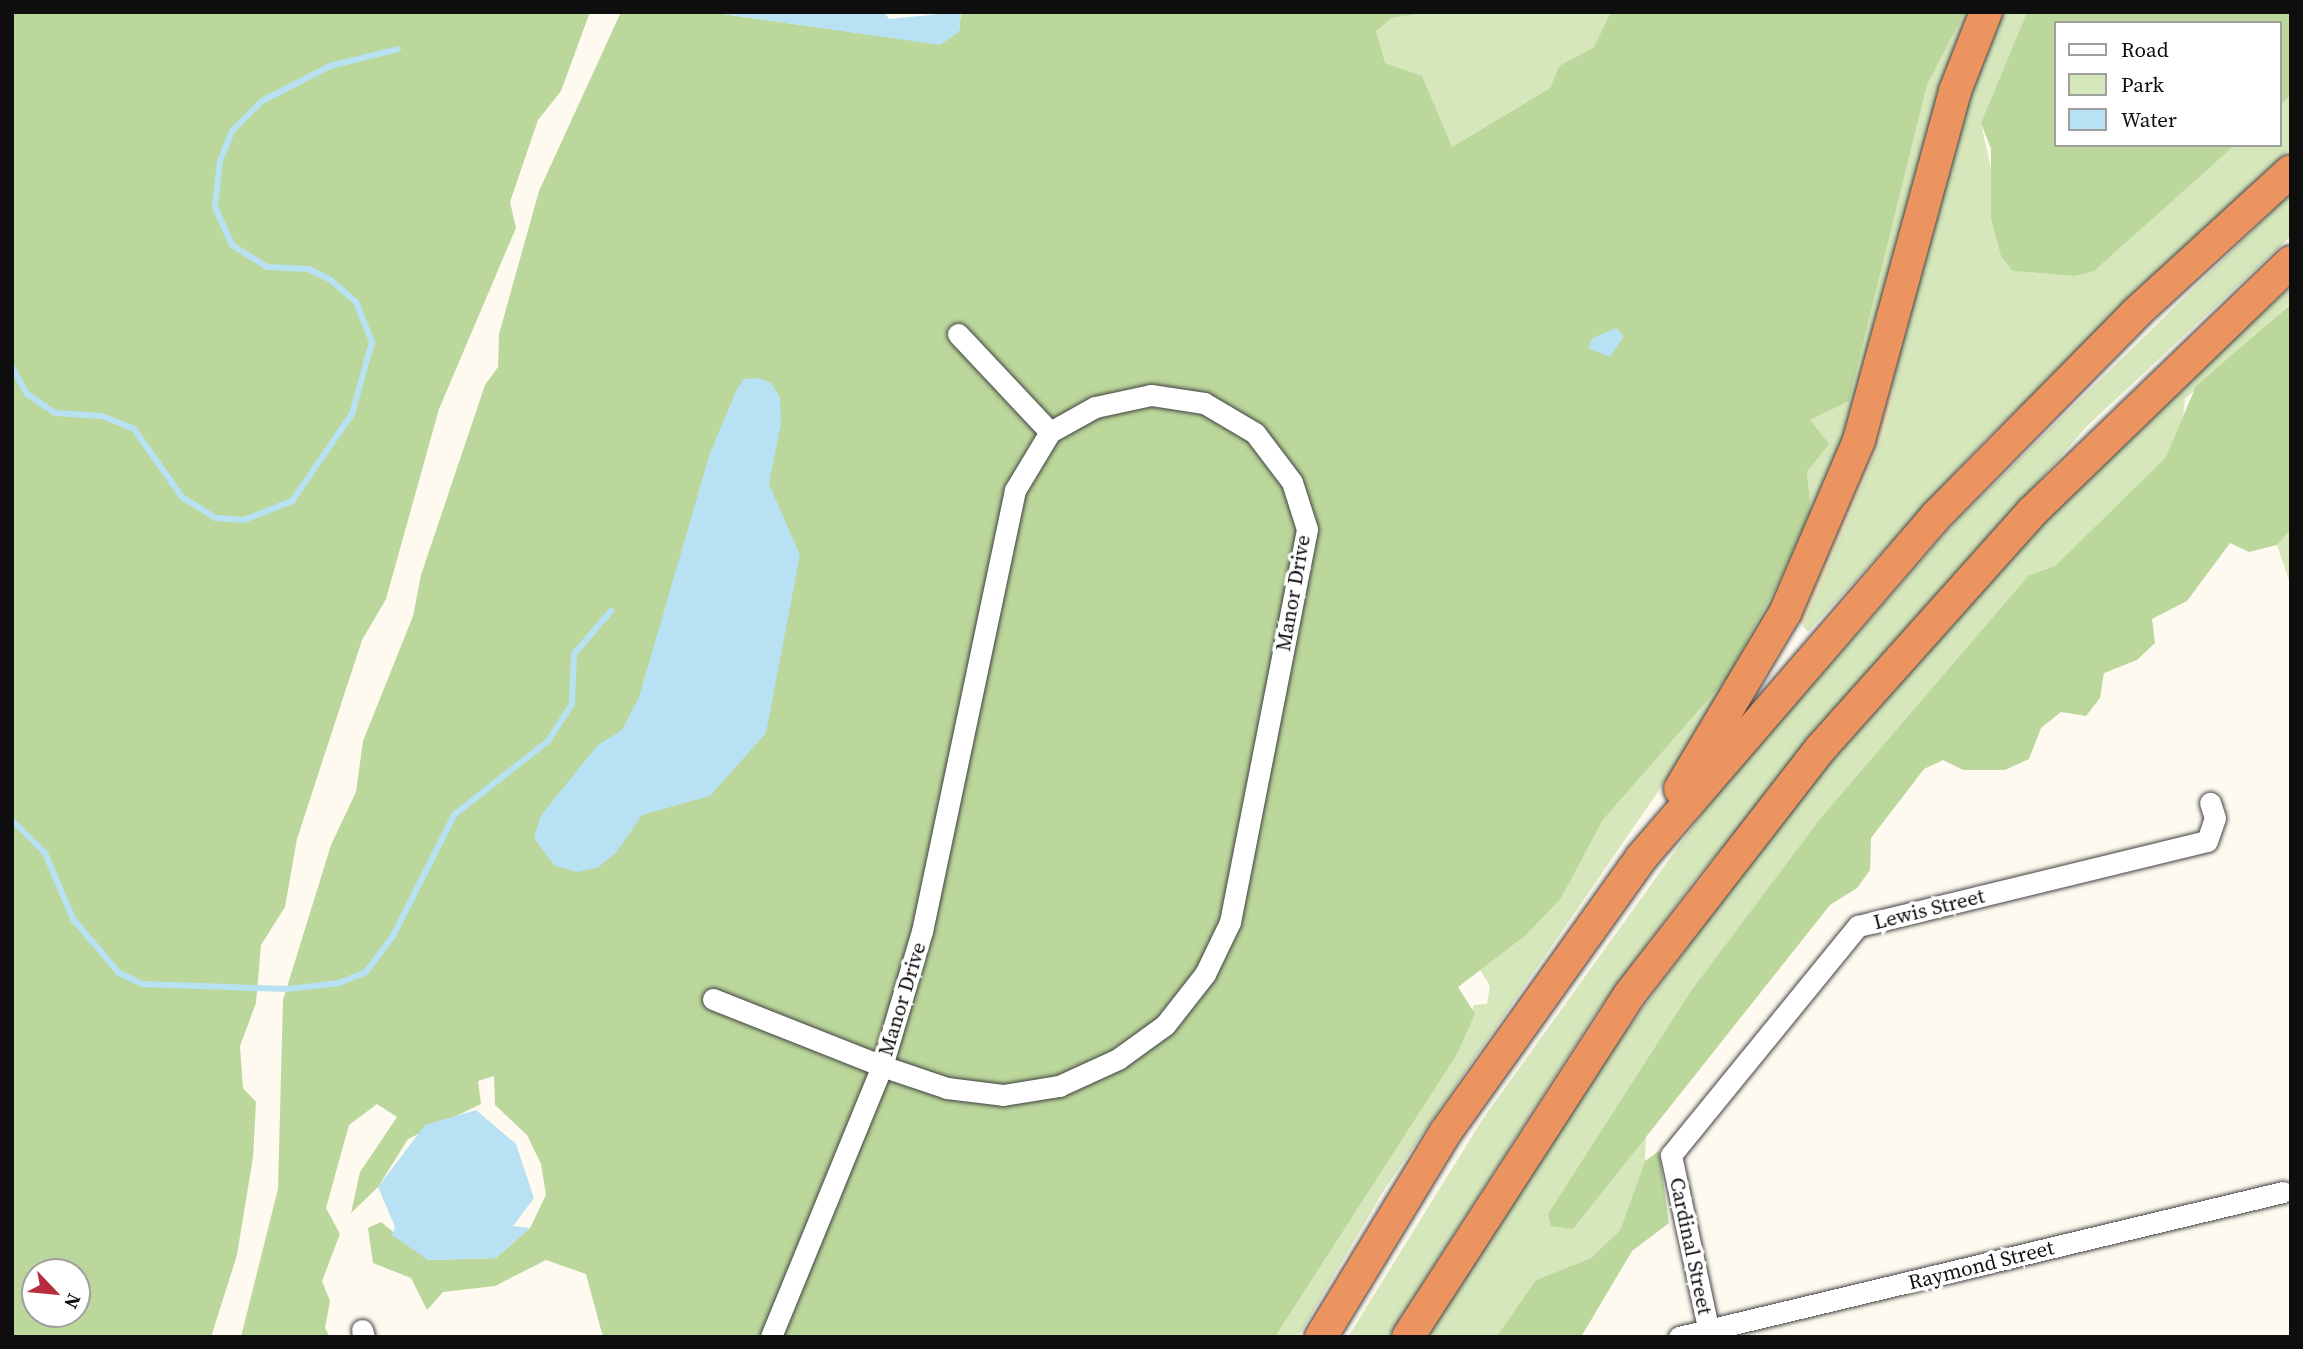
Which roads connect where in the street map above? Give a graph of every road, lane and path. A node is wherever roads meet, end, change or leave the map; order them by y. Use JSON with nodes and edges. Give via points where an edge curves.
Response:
{"nodes":[{"id":1,"x":1986,"y":12,"type":"edge"},
{"id":2,"x":2291,"y":171,"type":"edge"},
{"id":3,"x":2291,"y":261,"type":"edge"},
{"id":4,"x":958,"y":334,"type":"dead end"},
{"id":5,"x":1050,"y":432,"type":"junction"},
{"id":6,"x":2210,"y":803,"type":"dead end"},
{"id":7,"x":1641,"y":858,"type":"junction"},
{"id":8,"x":713,"y":999,"type":"dead end"},
{"id":9,"x":882,"y":1066,"type":"junction"},
{"id":10,"x":1671,"y":1155,"type":"joint"},
{"id":11,"x":2283,"y":1192,"type":"dead end"},
{"id":12,"x":1709,"y":1334,"type":"edge"},
{"id":13,"x":771,"y":1337,"type":"edge"},
{"id":14,"x":1321,"y":1337,"type":"edge"},
{"id":15,"x":1409,"y":1337,"type":"edge"},
{"id":16,"x":1679,"y":1337,"type":"edge"}],
"edges":[{"from":1,"to":7,"type":"highway","via":[[1955,91],[1859,440],[1785,613]]},
{"from":2,"to":7,"type":"highway","via":[[2136,313],[1936,517]]},
{"from":3,"to":15,"type":"highway","via":[[2032,512],[1821,748],[1622,1006]]},
{"from":4,"to":5,"type":"street"},
{"from":5,"to":9,"type":"street","name":"Manor Drive","via":[[1015,490],[922,931]]},
{"from":5,"to":9,"type":"street","name":"Manor Drive","via":[[1095,407],[1151,395],[1204,403],[1255,433],[1292,482],[1307,529],[1230,922],[1205,974],[1165,1025],[1118,1059],[1059,1086],[1003,1095],[947,1088]]},
{"from":6,"to":10,"type":"street","name":"Lewis Street","via":[[2215,818],[2207,841],[1858,926]]},
{"from":7,"to":14,"type":"highway","via":[[1445,1133]]},
{"from":8,"to":9,"type":"street"},
{"from":9,"to":13,"type":"street","name":"Manor Drive"},
{"from":10,"to":12,"type":"street","name":"Cardinal Street"},
{"from":11,"to":12,"type":"street","name":"Raymond Street"},
{"from":12,"to":16,"type":"street","name":"Raymond Street"}]}
